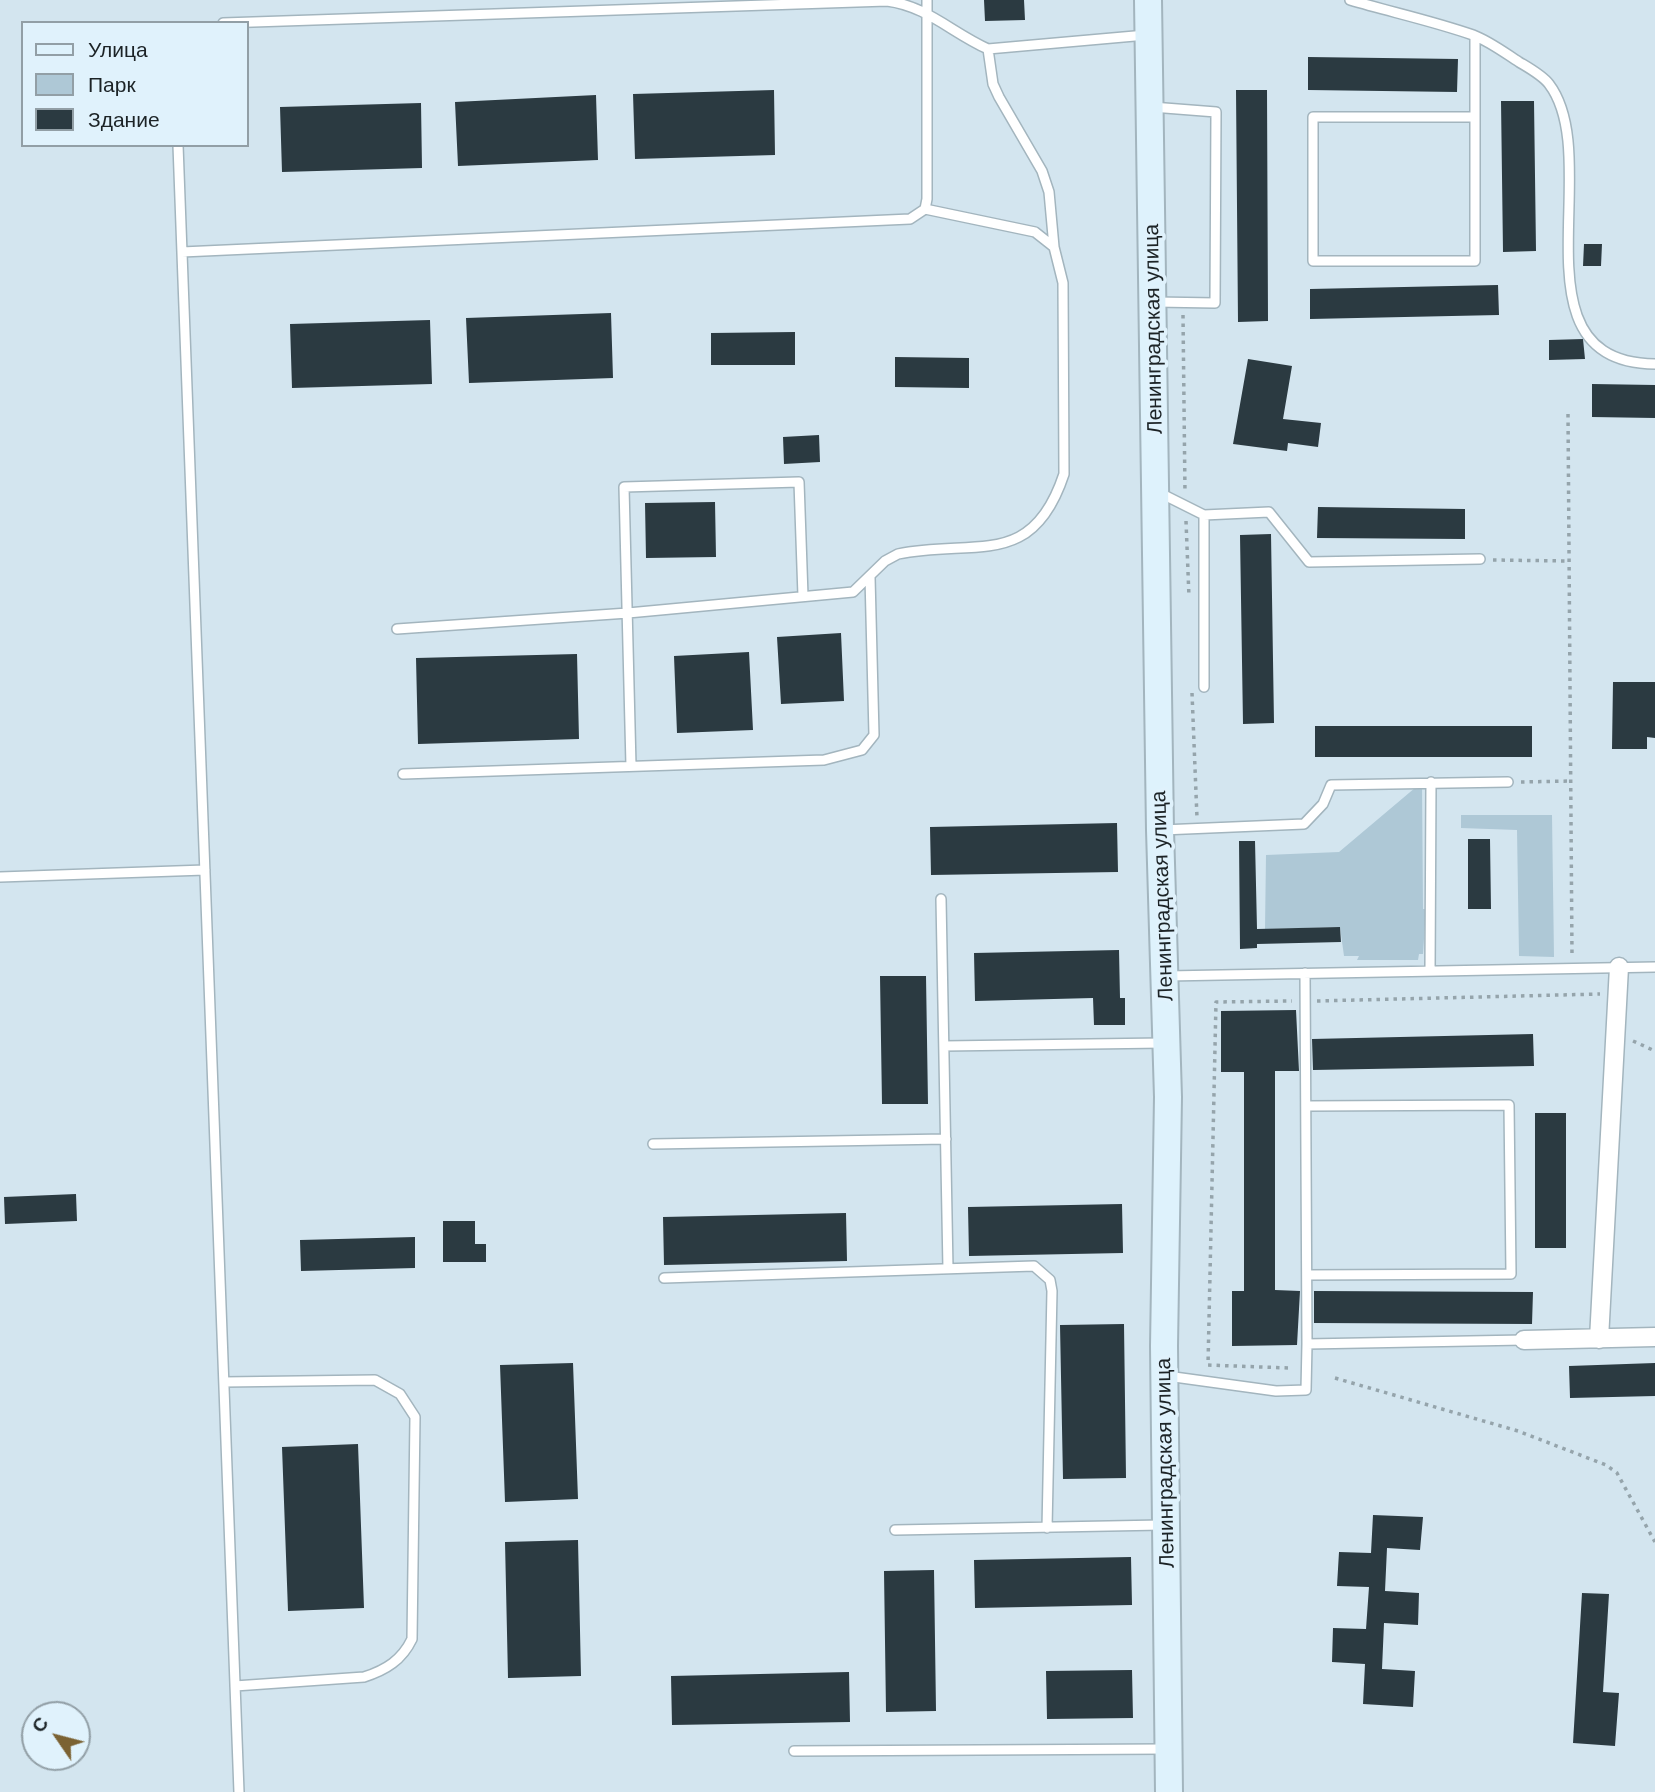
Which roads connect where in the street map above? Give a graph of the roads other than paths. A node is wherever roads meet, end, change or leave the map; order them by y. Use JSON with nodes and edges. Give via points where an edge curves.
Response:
{"nodes":[{"id":1,"x":927,"y":0,"type":"edge"},
{"id":2,"x":1148,"y":0,"type":"edge"},
{"id":3,"x":1350,"y":0,"type":"edge"},
{"id":4,"x":925,"y":10,"type":"junction"},
{"id":5,"x":248,"y":22,"type":"edge"},
{"id":6,"x":1149,"y":35,"type":"junction"},
{"id":7,"x":1475,"y":36,"type":"junction"},
{"id":8,"x":988,"y":49,"type":"junction"},
{"id":9,"x":1149,"y":107,"type":"junction"},
{"id":10,"x":1475,"y":117,"type":"junction"},
{"id":11,"x":178,"y":147,"type":"edge"},
{"id":12,"x":925,"y":209,"type":"junction"},
{"id":13,"x":1054,"y":247,"type":"junction"},
{"id":14,"x":182,"y":252,"type":"junction"},
{"id":15,"x":1154,"y":302,"type":"junction"},
{"id":16,"x":1655,"y":364,"type":"edge"},
{"id":17,"x":1155,"y":490,"type":"junction"},
{"id":18,"x":1204,"y":515,"type":"junction"},
{"id":19,"x":1480,"y":559,"type":"road end"},
{"id":20,"x":870,"y":577,"type":"junction"},
{"id":21,"x":803,"y":596,"type":"junction"},
{"id":22,"x":628,"y":613,"type":"junction"},
{"id":23,"x":397,"y":629,"type":"dead end"},
{"id":24,"x":1204,"y":687,"type":"dead end"},
{"id":25,"x":631,"y":766,"type":"junction"},
{"id":26,"x":403,"y":774,"type":"dead end"},
{"id":27,"x":1431,"y":782,"type":"junction"},
{"id":28,"x":1508,"y":782,"type":"road end"},
{"id":29,"x":1160,"y":831,"type":"junction"},
{"id":30,"x":205,"y":870,"type":"junction"},
{"id":31,"x":0,"y":877,"type":"edge"},
{"id":32,"x":941,"y":899,"type":"dead end"},
{"id":33,"x":1619,"y":967,"type":"junction"},
{"id":34,"x":1655,"y":967,"type":"edge"},
{"id":35,"x":1430,"y":971,"type":"junction"},
{"id":36,"x":1305,"y":973,"type":"junction"},
{"id":37,"x":1165,"y":976,"type":"junction"},
{"id":38,"x":1167,"y":1042,"type":"junction"},
{"id":39,"x":944,"y":1046,"type":"junction"},
{"id":40,"x":1307,"y":1107,"type":"junction"},
{"id":41,"x":946,"y":1139,"type":"junction"},
{"id":42,"x":653,"y":1144,"type":"dead end"},
{"id":43,"x":948,"y":1269,"type":"junction"},
{"id":44,"x":1307,"y":1275,"type":"junction"},
{"id":45,"x":664,"y":1278,"type":"dead end"},
{"id":46,"x":1655,"y":1337,"type":"edge"},
{"id":47,"x":1599,"y":1339,"type":"junction"},
{"id":48,"x":1524,"y":1340,"type":"joint"},
{"id":49,"x":1307,"y":1344,"type":"junction"},
{"id":50,"x":1165,"y":1376,"type":"junction"},
{"id":51,"x":224,"y":1382,"type":"junction"},
{"id":52,"x":1168,"y":1525,"type":"junction"},
{"id":53,"x":1047,"y":1528,"type":"junction"},
{"id":54,"x":894,"y":1530,"type":"dead end"},
{"id":55,"x":235,"y":1686,"type":"junction"},
{"id":56,"x":1168,"y":1749,"type":"junction"},
{"id":57,"x":794,"y":1751,"type":"dead end"},
{"id":58,"x":239,"y":1792,"type":"edge"},
{"id":59,"x":1169,"y":1792,"type":"edge"}],
"edges":[{"from":1,"to":4,"type":"lane"},
{"from":2,"to":6,"type":"street","name":"Ленинградская улица"},
{"from":3,"to":7,"type":"lane"},
{"from":4,"to":5,"type":"lane","via":[[887,1]]},
{"from":4,"to":8,"type":"lane"},
{"from":4,"to":12,"type":"lane"},
{"from":6,"to":8,"type":"lane"},
{"from":6,"to":9,"type":"street","name":"Ленинградская улица"},
{"from":7,"to":10,"type":"lane"},
{"from":7,"to":16,"type":"lane","via":[[1547,82],[1559,100],[1567,129],[1569,279],[1577,318],[1604,352],[1622,360]]},
{"from":8,"to":13,"type":"lane","via":[[993,84],[1049,192]]},
{"from":9,"to":15,"type":"street","name":"Ленинградская улица"},
{"from":9,"to":15,"type":"lane","via":[[1216,112],[1215,303]]},
{"from":10,"to":10,"type":"lane","via":[[1313,117],[1313,261],[1475,261]]},
{"from":11,"to":14,"type":"lane"},
{"from":12,"to":13,"type":"lane","via":[[1035,232]]},
{"from":12,"to":14,"type":"lane","via":[[910,219]]},
{"from":13,"to":20,"type":"lane","via":[[1063,283],[1064,474],[1056,497],[1021,536],[988,549],[898,554]]},
{"from":14,"to":30,"type":"lane"},
{"from":15,"to":17,"type":"street","name":"Ленинградская улица"},
{"from":17,"to":18,"type":"lane"},
{"from":17,"to":29,"type":"street","name":"Ленинградская улица"},
{"from":18,"to":19,"type":"lane","via":[[1269,512],[1309,562]]},
{"from":18,"to":24,"type":"lane"},
{"from":20,"to":21,"type":"lane","via":[[853,592]]},
{"from":20,"to":25,"type":"lane","via":[[874,735],[870,744],[824,760]]},
{"from":21,"to":22,"type":"lane"},
{"from":21,"to":22,"type":"lane","via":[[799,482],[624,487]]},
{"from":22,"to":23,"type":"lane"},
{"from":22,"to":25,"type":"lane"},
{"from":25,"to":26,"type":"lane"},
{"from":27,"to":28,"type":"lane"},
{"from":27,"to":29,"type":"lane","via":[[1331,785],[1323,804],[1304,824]]},
{"from":27,"to":35,"type":"lane"},
{"from":29,"to":37,"type":"street","name":"Ленинградская улица"},
{"from":30,"to":31,"type":"lane"},
{"from":30,"to":51,"type":"lane"},
{"from":32,"to":39,"type":"lane"},
{"from":33,"to":34,"type":"lane"},
{"from":33,"to":35,"type":"lane"},
{"from":33,"to":47,"type":"street"},
{"from":35,"to":36,"type":"lane"},
{"from":36,"to":37,"type":"lane"},
{"from":36,"to":40,"type":"lane"},
{"from":37,"to":38,"type":"street","name":"Ленинградская улица"},
{"from":38,"to":39,"type":"lane"},
{"from":38,"to":50,"type":"street","name":"Ленинградская улица"},
{"from":39,"to":41,"type":"lane"},
{"from":40,"to":44,"type":"lane"},
{"from":40,"to":44,"type":"lane","via":[[1509,1105],[1511,1274]]},
{"from":41,"to":42,"type":"lane"},
{"from":41,"to":43,"type":"lane"},
{"from":43,"to":45,"type":"lane"},
{"from":43,"to":53,"type":"lane","via":[[1034,1266],[1050,1280]]},
{"from":44,"to":49,"type":"lane"},
{"from":46,"to":47,"type":"street"},
{"from":47,"to":48,"type":"street"},
{"from":48,"to":49,"type":"lane"},
{"from":49,"to":50,"type":"lane","via":[[1306,1390],[1276,1391]]},
{"from":50,"to":52,"type":"street","name":"Ленинградская улица"},
{"from":51,"to":55,"type":"lane"},
{"from":51,"to":55,"type":"lane","via":[[375,1380],[400,1394],[415,1417],[412,1639],[407,1648],[396,1662],[364,1677]]},
{"from":52,"to":53,"type":"lane"},
{"from":52,"to":56,"type":"street","name":"Ленинградская улица"},
{"from":53,"to":54,"type":"lane"},
{"from":55,"to":58,"type":"lane"},
{"from":56,"to":57,"type":"lane"},
{"from":56,"to":59,"type":"street","name":"Ленинградская улица"}]}
